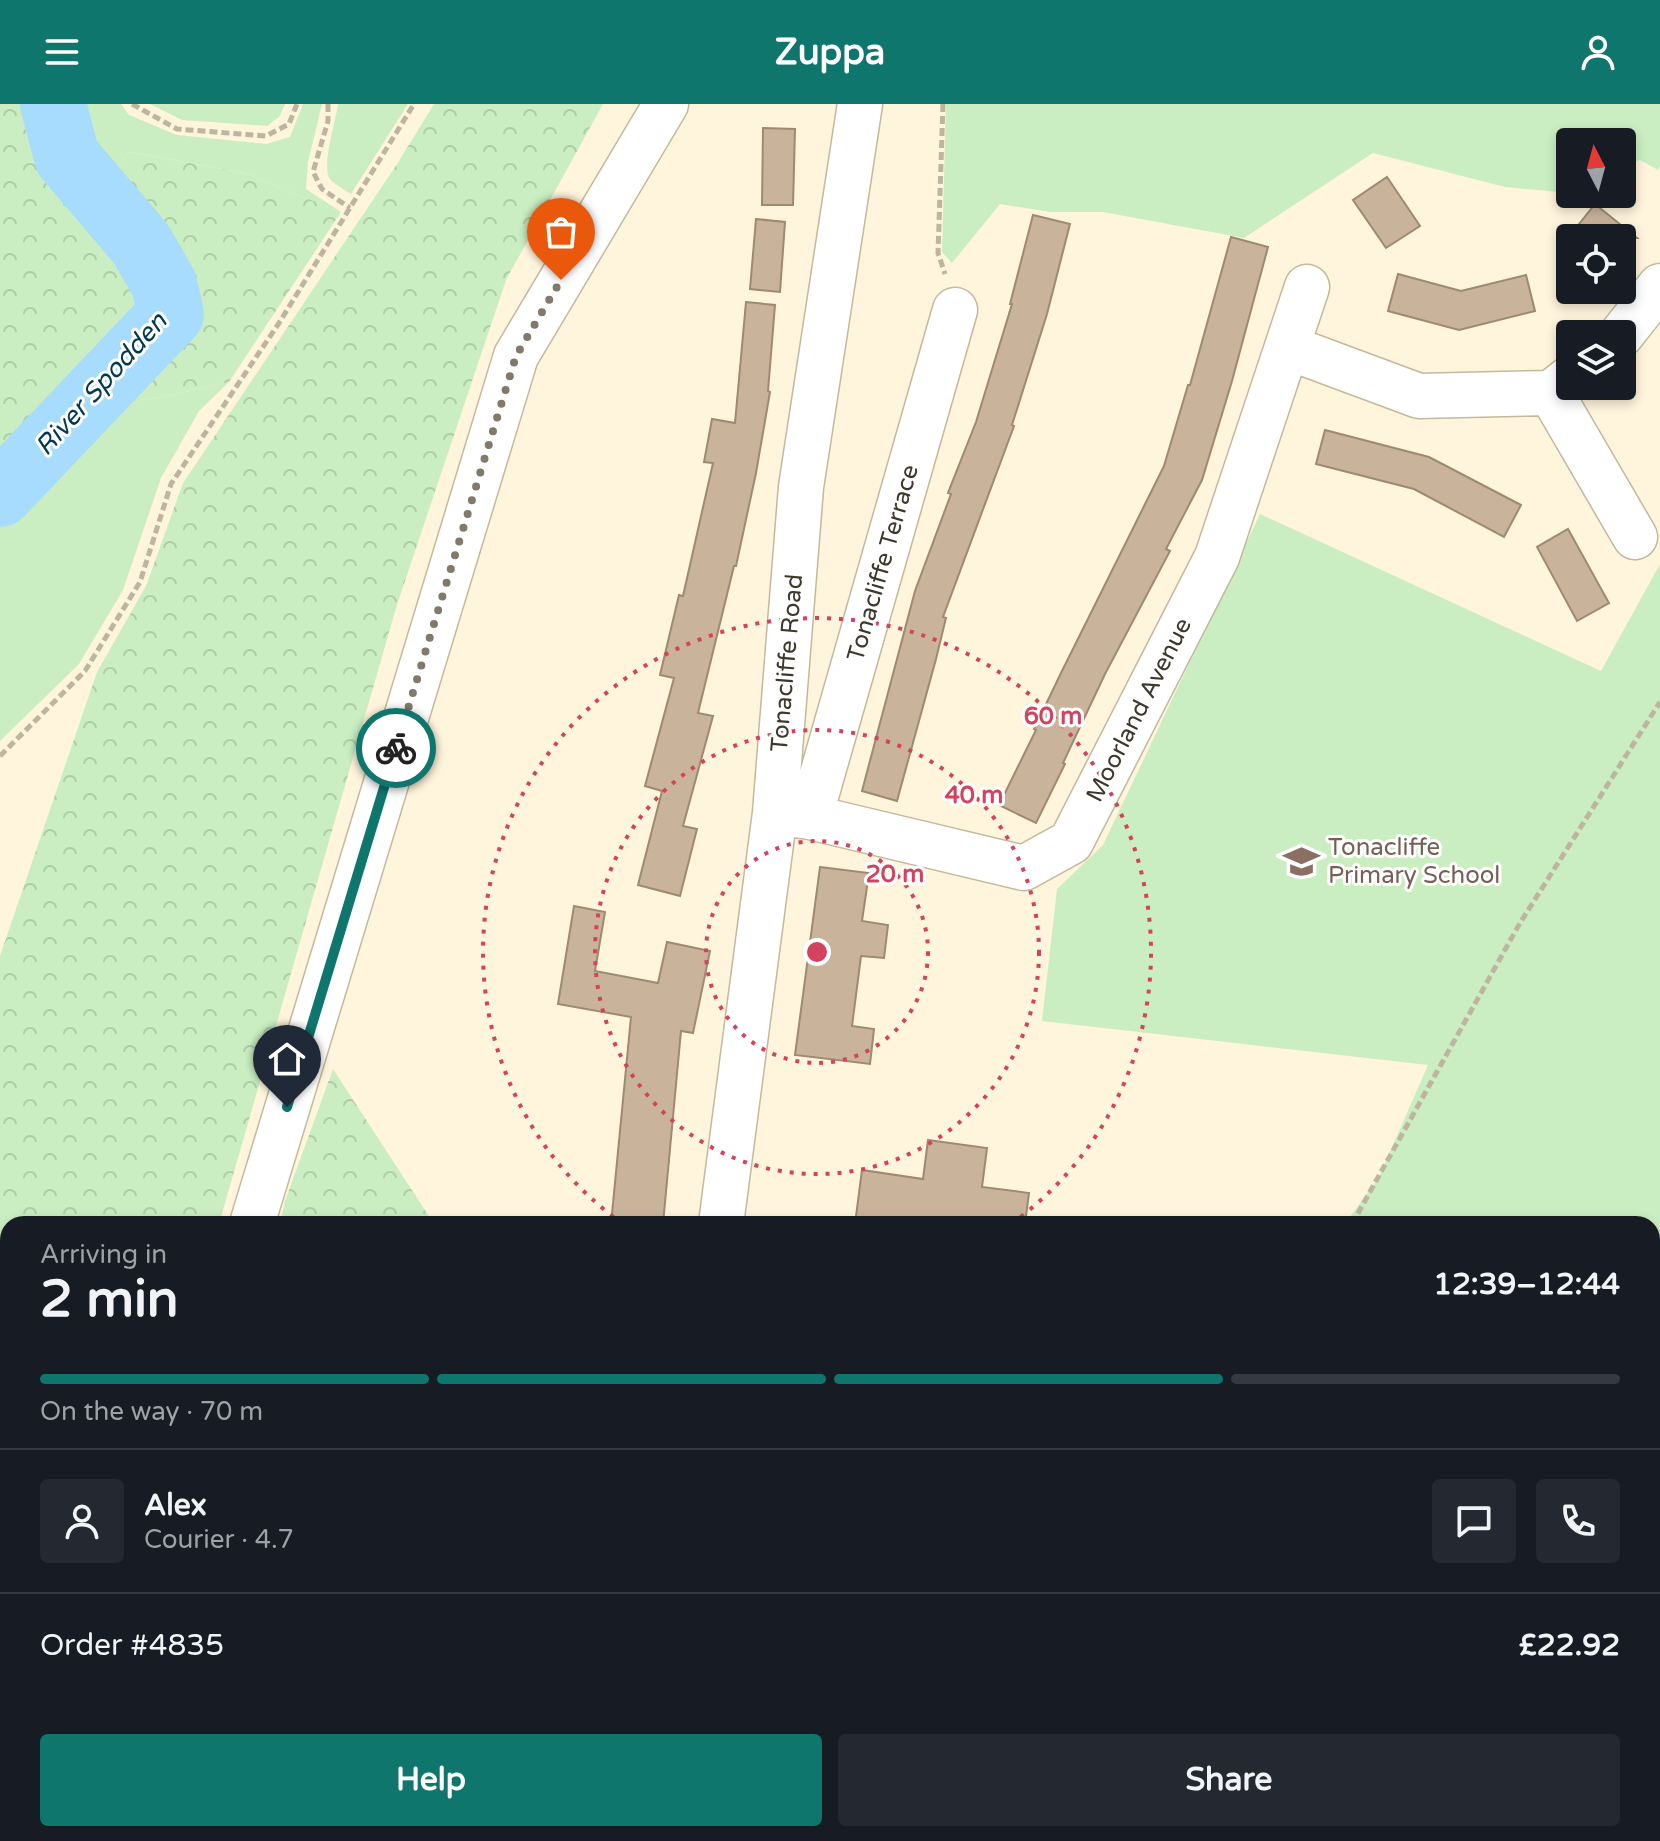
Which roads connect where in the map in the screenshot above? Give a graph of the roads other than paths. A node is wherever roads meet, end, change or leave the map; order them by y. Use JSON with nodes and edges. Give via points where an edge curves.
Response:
{"nodes":[{"id":1,"x":666,"y":104,"type":"edge"},
{"id":2,"x":860,"y":104,"type":"edge"},
{"id":3,"x":1660,"y":286,"type":"edge"},
{"id":4,"x":1307,"y":287,"type":"dead end"},
{"id":5,"x":955,"y":310,"type":"road end"},
{"id":6,"x":1633,"y":320,"type":"edge"},
{"id":7,"x":1287,"y":347,"type":"junction"},
{"id":8,"x":1556,"y":386,"type":"edge"},
{"id":9,"x":1568,"y":400,"type":"edge"},
{"id":10,"x":1635,"y":537,"type":"dead end"},
{"id":11,"x":792,"y":815,"type":"junction"},
{"id":12,"x":254,"y":1216,"type":"edge"},
{"id":13,"x":722,"y":1216,"type":"edge"}],
"edges":[{"from":1,"to":12,"type":"street","via":[[516,356]]},
{"from":2,"to":11,"type":"street","name":"Tonacliffe Road","via":[[801,487]]},
{"from":3,"to":6,"type":"street"},
{"from":4,"to":7,"type":"street","name":"Moorland Avenue"},
{"from":5,"to":11,"type":"street","name":"Tonacliffe Terrace"},
{"from":7,"to":8,"type":"street","via":[[1419,396]]},
{"from":7,"to":11,"type":"street","name":"Moorland Avenue","via":[[1217,557],[1071,842],[1024,868]]},
{"from":9,"to":10,"type":"street"},
{"from":11,"to":13,"type":"street","name":"Tonacliffe Road"}]}
